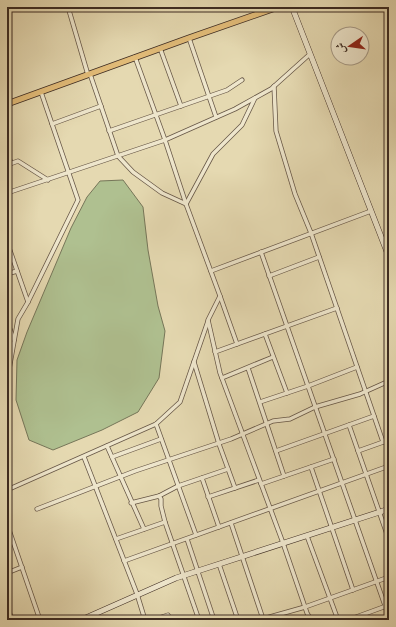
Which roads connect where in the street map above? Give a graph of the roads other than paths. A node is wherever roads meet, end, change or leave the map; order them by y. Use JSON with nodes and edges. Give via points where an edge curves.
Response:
{"nodes":[{"id":1,"x":68,"y":7,"type":"edge"},
{"id":2,"x":278,"y":7,"type":"edge"},
{"id":3,"x":292,"y":7,"type":"edge"},
{"id":4,"x":188,"y":38,"type":"junction"},
{"id":5,"x":160,"y":48,"type":"junction"},
{"id":6,"x":310,"y":54,"type":"junction"},
{"id":7,"x":135,"y":57,"type":"junction"},
{"id":8,"x":89,"y":74,"type":"junction"},
{"id":9,"x":242,"y":80,"type":"dead end"},
{"id":10,"x":274,"y":86,"type":"junction"},
{"id":11,"x":41,"y":92,"type":"junction"},
{"id":12,"x":209,"y":96,"type":"junction"},
{"id":13,"x":255,"y":98,"type":"junction"},
{"id":14,"x":7,"y":104,"type":"edge"},
{"id":15,"x":101,"y":106,"type":"junction"},
{"id":16,"x":181,"y":106,"type":"junction"},
{"id":17,"x":156,"y":114,"type":"junction"},
{"id":18,"x":216,"y":117,"type":"junction"},
{"id":19,"x":52,"y":124,"type":"junction"},
{"id":20,"x":109,"y":131,"type":"junction"},
{"id":21,"x":165,"y":140,"type":"junction"},
{"id":22,"x":7,"y":152,"type":"edge"},
{"id":23,"x":118,"y":156,"type":"junction"},
{"id":24,"x":9,"y":164,"type":"edge"},
{"id":25,"x":69,"y":173,"type":"junction"},
{"id":26,"x":48,"y":180,"type":"junction"},
{"id":27,"x":7,"y":193,"type":"edge"},
{"id":28,"x":186,"y":204,"type":"junction"},
{"id":29,"x":371,"y":211,"type":"junction"},
{"id":30,"x":311,"y":232,"type":"junction"},
{"id":31,"x":7,"y":242,"type":"edge"},
{"id":32,"x":8,"y":249,"type":"edge"},
{"id":33,"x":261,"y":252,"type":"junction"},
{"id":34,"x":319,"y":257,"type":"junction"},
{"id":35,"x":389,"y":257,"type":"edge"},
{"id":36,"x":17,"y":270,"type":"junction"},
{"id":37,"x":211,"y":271,"type":"junction"},
{"id":38,"x":7,"y":274,"type":"edge"},
{"id":39,"x":269,"y":276,"type":"junction"},
{"id":40,"x":220,"y":296,"type":"junction"},
{"id":41,"x":28,"y":302,"type":"junction"},
{"id":42,"x":337,"y":308,"type":"junction"},
{"id":43,"x":208,"y":320,"type":"junction"},
{"id":44,"x":7,"y":321,"type":"edge"},
{"id":45,"x":287,"y":326,"type":"junction"},
{"id":46,"x":9,"y":334,"type":"edge"},
{"id":47,"x":265,"y":334,"type":"junction"},
{"id":48,"x":14,"y":342,"type":"junction"},
{"id":49,"x":237,"y":344,"type":"junction"},
{"id":50,"x":215,"y":352,"type":"junction"},
{"id":51,"x":273,"y":357,"type":"junction"},
{"id":52,"x":194,"y":361,"type":"junction"},
{"id":53,"x":357,"y":367,"type":"junction"},
{"id":54,"x":248,"y":368,"type":"junction"},
{"id":55,"x":222,"y":378,"type":"junction"},
{"id":56,"x":7,"y":381,"type":"edge"},
{"id":57,"x":388,"y":381,"type":"edge"},
{"id":58,"x":308,"y":386,"type":"junction"},
{"id":59,"x":389,"y":386,"type":"edge"},
{"id":60,"x":366,"y":391,"type":"junction"},
{"id":61,"x":287,"y":393,"type":"junction"},
{"id":62,"x":260,"y":402,"type":"junction"},
{"id":63,"x":315,"y":407,"type":"junction"},
{"id":64,"x":374,"y":416,"type":"junction"},
{"id":65,"x":156,"y":424,"type":"junction"},
{"id":66,"x":267,"y":424,"type":"junction"},
{"id":67,"x":349,"y":425,"type":"junction"},
{"id":68,"x":325,"y":434,"type":"junction"},
{"id":69,"x":242,"y":435,"type":"junction"},
{"id":70,"x":161,"y":439,"type":"junction"},
{"id":71,"x":389,"y":440,"type":"edge"},
{"id":72,"x":382,"y":442,"type":"junction"},
{"id":73,"x":219,"y":444,"type":"junction"},
{"id":74,"x":107,"y":446,"type":"junction"},
{"id":75,"x":276,"y":451,"type":"junction"},
{"id":76,"x":358,"y":451,"type":"junction"},
{"id":77,"x":84,"y":457,"type":"junction"},
{"id":78,"x":112,"y":457,"type":"junction"},
{"id":79,"x":334,"y":459,"type":"junction"},
{"id":80,"x":169,"y":460,"type":"junction"},
{"id":81,"x":389,"y":466,"type":"edge"},
{"id":82,"x":311,"y":467,"type":"junction"},
{"id":83,"x":228,"y":469,"type":"junction"},
{"id":84,"x":366,"y":474,"type":"junction"},
{"id":85,"x":284,"y":476,"type":"junction"},
{"id":86,"x":120,"y":477,"type":"junction"},
{"id":87,"x":202,"y":478,"type":"junction"},
{"id":88,"x":259,"y":480,"type":"junction"},
{"id":89,"x":342,"y":482,"type":"junction"},
{"id":90,"x":261,"y":484,"type":"junction"},
{"id":91,"x":95,"y":486,"type":"junction"},
{"id":92,"x":178,"y":486,"type":"junction"},
{"id":93,"x":235,"y":488,"type":"junction"},
{"id":94,"x":7,"y":490,"type":"edge"},
{"id":95,"x":319,"y":491,"type":"junction"},
{"id":96,"x":158,"y":496,"type":"junction"},
{"id":97,"x":208,"y":498,"type":"junction"},
{"id":98,"x":131,"y":503,"type":"junction"},
{"id":99,"x":270,"y":508,"type":"junction"},
{"id":100,"x":37,"y":509,"type":"dead end"},
{"id":101,"x":389,"y":509,"type":"edge"},
{"id":102,"x":379,"y":512,"type":"junction"},
{"id":103,"x":356,"y":520,"type":"junction"},
{"id":104,"x":165,"y":522,"type":"junction"},
{"id":105,"x":231,"y":523,"type":"junction"},
{"id":106,"x":7,"y":524,"type":"edge"},
{"id":107,"x":219,"y":527,"type":"junction"},
{"id":108,"x":332,"y":528,"type":"junction"},
{"id":109,"x":144,"y":530,"type":"junction"},
{"id":110,"x":196,"y":535,"type":"junction"},
{"id":111,"x":307,"y":536,"type":"junction"},
{"id":112,"x":116,"y":539,"type":"junction"},
{"id":113,"x":187,"y":539,"type":"junction"},
{"id":114,"x":389,"y":540,"type":"edge"},
{"id":115,"x":173,"y":544,"type":"junction"},
{"id":116,"x":283,"y":544,"type":"junction"},
{"id":117,"x":243,"y":556,"type":"junction"},
{"id":118,"x":124,"y":562,"type":"junction"},
{"id":119,"x":220,"y":564,"type":"junction"},
{"id":120,"x":22,"y":568,"type":"junction"},
{"id":121,"x":198,"y":571,"type":"junction"},
{"id":122,"x":7,"y":573,"type":"edge"},
{"id":123,"x":184,"y":575,"type":"junction"},
{"id":124,"x":389,"y":578,"type":"edge"},
{"id":125,"x":377,"y":582,"type":"junction"},
{"id":126,"x":353,"y":590,"type":"junction"},
{"id":127,"x":137,"y":594,"type":"junction"},
{"id":128,"x":330,"y":598,"type":"junction"},
{"id":129,"x":7,"y":606,"type":"edge"},
{"id":130,"x":387,"y":606,"type":"edge"},
{"id":131,"x":305,"y":607,"type":"junction"},
{"id":132,"x":389,"y":617,"type":"edge"},
{"id":133,"x":261,"y":619,"type":"edge"},
{"id":134,"x":12,"y":620,"type":"edge"},
{"id":135,"x":40,"y":620,"type":"edge"},
{"id":136,"x":81,"y":620,"type":"edge"},
{"id":137,"x":145,"y":620,"type":"edge"},
{"id":138,"x":153,"y":620,"type":"edge"},
{"id":139,"x":170,"y":620,"type":"edge"},
{"id":140,"x":200,"y":620,"type":"edge"},
{"id":141,"x":214,"y":620,"type":"edge"},
{"id":142,"x":238,"y":620,"type":"edge"},
{"id":143,"x":311,"y":620,"type":"edge"},
{"id":144,"x":338,"y":620,"type":"edge"},
{"id":145,"x":348,"y":620,"type":"edge"}],
"edges":[{"from":1,"to":8,"type":"street"},
{"from":2,"to":4,"type":"main road"},
{"from":3,"to":6,"type":"street"},
{"from":4,"to":5,"type":"main road"},
{"from":4,"to":12,"type":"street"},
{"from":5,"to":7,"type":"main road"},
{"from":5,"to":16,"type":"street"},
{"from":6,"to":10,"type":"street"},
{"from":6,"to":29,"type":"street"},
{"from":7,"to":8,"type":"main road"},
{"from":7,"to":17,"type":"street"},
{"from":8,"to":11,"type":"main road"},
{"from":8,"to":15,"type":"street"},
{"from":9,"to":12,"type":"street","via":[[227,90]]},
{"from":10,"to":13,"type":"street"},
{"from":10,"to":30,"type":"street","via":[[276,131]]},
{"from":11,"to":14,"type":"main road"},
{"from":11,"to":19,"type":"street"},
{"from":12,"to":16,"type":"street"},
{"from":12,"to":18,"type":"street"},
{"from":13,"to":18,"type":"street"},
{"from":13,"to":28,"type":"street","via":[[242,125],[212,154]]},
{"from":15,"to":19,"type":"street"},
{"from":15,"to":20,"type":"street"},
{"from":16,"to":17,"type":"street"},
{"from":17,"to":20,"type":"street"},
{"from":17,"to":21,"type":"street"},
{"from":18,"to":21,"type":"street"},
{"from":19,"to":25,"type":"street"},
{"from":20,"to":23,"type":"street"},
{"from":21,"to":23,"type":"street"},
{"from":21,"to":28,"type":"street"},
{"from":22,"to":24,"type":"street"},
{"from":23,"to":25,"type":"street"},
{"from":23,"to":28,"type":"street","via":[[133,172],[162,193]]},
{"from":24,"to":26,"type":"street","via":[[18,161]]},
{"from":25,"to":26,"type":"street"},
{"from":25,"to":41,"type":"street","via":[[78,200]]},
{"from":26,"to":27,"type":"street"},
{"from":28,"to":37,"type":"street"},
{"from":29,"to":30,"type":"street"},
{"from":29,"to":35,"type":"street"},
{"from":30,"to":33,"type":"street"},
{"from":30,"to":34,"type":"street"},
{"from":31,"to":32,"type":"street"},
{"from":32,"to":36,"type":"street"},
{"from":33,"to":37,"type":"street"},
{"from":33,"to":39,"type":"street"},
{"from":34,"to":39,"type":"street"},
{"from":34,"to":42,"type":"street"},
{"from":36,"to":38,"type":"street"},
{"from":36,"to":41,"type":"street"},
{"from":37,"to":40,"type":"street"},
{"from":39,"to":45,"type":"street"},
{"from":40,"to":43,"type":"street"},
{"from":40,"to":49,"type":"street"},
{"from":41,"to":48,"type":"street","via":[[18,319]]},
{"from":42,"to":45,"type":"street"},
{"from":42,"to":53,"type":"street"},
{"from":43,"to":50,"type":"street"},
{"from":43,"to":52,"type":"street"},
{"from":44,"to":46,"type":"street"},
{"from":45,"to":47,"type":"street"},
{"from":45,"to":58,"type":"street"},
{"from":46,"to":48,"type":"street"},
{"from":47,"to":49,"type":"street"},
{"from":47,"to":51,"type":"street"},
{"from":48,"to":56,"type":"street"},
{"from":49,"to":50,"type":"street"},
{"from":50,"to":55,"type":"street"},
{"from":51,"to":54,"type":"street"},
{"from":51,"to":61,"type":"street"},
{"from":52,"to":65,"type":"street","via":[[180,402]]},
{"from":52,"to":73,"type":"street"},
{"from":53,"to":58,"type":"street"},
{"from":53,"to":60,"type":"street"},
{"from":54,"to":55,"type":"street"},
{"from":54,"to":62,"type":"street"},
{"from":55,"to":69,"type":"street"},
{"from":57,"to":59,"type":"street"},
{"from":57,"to":60,"type":"street"},
{"from":58,"to":61,"type":"street"},
{"from":58,"to":63,"type":"street"},
{"from":60,"to":63,"type":"street"},
{"from":60,"to":64,"type":"street"},
{"from":61,"to":62,"type":"street"},
{"from":62,"to":66,"type":"street"},
{"from":63,"to":66,"type":"street","via":[[290,419]]},
{"from":63,"to":68,"type":"street"},
{"from":64,"to":67,"type":"street"},
{"from":64,"to":72,"type":"street"},
{"from":65,"to":70,"type":"street"},
{"from":65,"to":74,"type":"street"},
{"from":66,"to":69,"type":"street"},
{"from":66,"to":75,"type":"street"},
{"from":67,"to":68,"type":"street"},
{"from":67,"to":76,"type":"street"},
{"from":68,"to":75,"type":"street"},
{"from":68,"to":79,"type":"street"},
{"from":69,"to":73,"type":"street"},
{"from":69,"to":88,"type":"street"},
{"from":70,"to":78,"type":"street"},
{"from":70,"to":80,"type":"street"},
{"from":71,"to":72,"type":"street"},
{"from":72,"to":76,"type":"street"},
{"from":73,"to":80,"type":"street"},
{"from":73,"to":83,"type":"street"},
{"from":74,"to":77,"type":"street"},
{"from":74,"to":78,"type":"street"},
{"from":75,"to":85,"type":"street"},
{"from":76,"to":84,"type":"street"},
{"from":77,"to":91,"type":"street"},
{"from":77,"to":94,"type":"street"},
{"from":78,"to":86,"type":"street"},
{"from":79,"to":82,"type":"street"},
{"from":79,"to":89,"type":"street"},
{"from":80,"to":86,"type":"street"},
{"from":80,"to":92,"type":"street"},
{"from":81,"to":84,"type":"street"},
{"from":82,"to":85,"type":"street"},
{"from":82,"to":95,"type":"street"},
{"from":83,"to":87,"type":"street"},
{"from":83,"to":93,"type":"street"},
{"from":84,"to":89,"type":"street"},
{"from":84,"to":102,"type":"street"},
{"from":85,"to":90,"type":"street"},
{"from":86,"to":91,"type":"street"},
{"from":86,"to":98,"type":"street"},
{"from":87,"to":92,"type":"street"},
{"from":87,"to":97,"type":"street"},
{"from":88,"to":90,"type":"street"},
{"from":88,"to":93,"type":"street"},
{"from":89,"to":95,"type":"street"},
{"from":89,"to":103,"type":"street"},
{"from":90,"to":99,"type":"street"},
{"from":91,"to":100,"type":"street"},
{"from":91,"to":112,"type":"street"},
{"from":92,"to":96,"type":"street"},
{"from":92,"to":110,"type":"street"},
{"from":93,"to":97,"type":"street"},
{"from":95,"to":99,"type":"street"},
{"from":95,"to":108,"type":"street"},
{"from":96,"to":98,"type":"street"},
{"from":96,"to":104,"type":"street","via":[[161,499]]},
{"from":97,"to":107,"type":"street"},
{"from":98,"to":109,"type":"street"},
{"from":99,"to":105,"type":"street"},
{"from":99,"to":116,"type":"street"},
{"from":101,"to":102,"type":"street"},
{"from":102,"to":103,"type":"street"},
{"from":102,"to":114,"type":"street"},
{"from":103,"to":108,"type":"street"},
{"from":103,"to":125,"type":"street"},
{"from":104,"to":109,"type":"street"},
{"from":104,"to":115,"type":"street"},
{"from":105,"to":107,"type":"street"},
{"from":105,"to":117,"type":"street"},
{"from":106,"to":120,"type":"street"},
{"from":107,"to":110,"type":"street"},
{"from":108,"to":111,"type":"street"},
{"from":108,"to":126,"type":"street"},
{"from":109,"to":112,"type":"street"},
{"from":110,"to":113,"type":"street"},
{"from":111,"to":116,"type":"street"},
{"from":111,"to":128,"type":"street"},
{"from":112,"to":118,"type":"street"},
{"from":113,"to":115,"type":"street"},
{"from":113,"to":121,"type":"street"},
{"from":115,"to":118,"type":"street"},
{"from":115,"to":123,"type":"street"},
{"from":116,"to":117,"type":"street"},
{"from":116,"to":131,"type":"street"},
{"from":117,"to":119,"type":"street"},
{"from":117,"to":133,"type":"street"},
{"from":118,"to":127,"type":"street"},
{"from":119,"to":121,"type":"street"},
{"from":119,"to":142,"type":"street"},
{"from":120,"to":122,"type":"street"},
{"from":120,"to":135,"type":"street"},
{"from":121,"to":123,"type":"street"},
{"from":121,"to":141,"type":"street"},
{"from":123,"to":127,"type":"street"},
{"from":123,"to":140,"type":"street"},
{"from":124,"to":125,"type":"street"},
{"from":125,"to":126,"type":"street"},
{"from":125,"to":130,"type":"street"},
{"from":126,"to":128,"type":"street"},
{"from":127,"to":136,"type":"street"},
{"from":127,"to":137,"type":"street"},
{"from":128,"to":131,"type":"street"},
{"from":128,"to":144,"type":"street"},
{"from":129,"to":134,"type":"street"},
{"from":130,"to":132,"type":"street"},
{"from":130,"to":145,"type":"street"},
{"from":131,"to":133,"type":"street"},
{"from":131,"to":143,"type":"street"},
{"from":138,"to":139,"type":"street","via":[[168,615]]}]}
